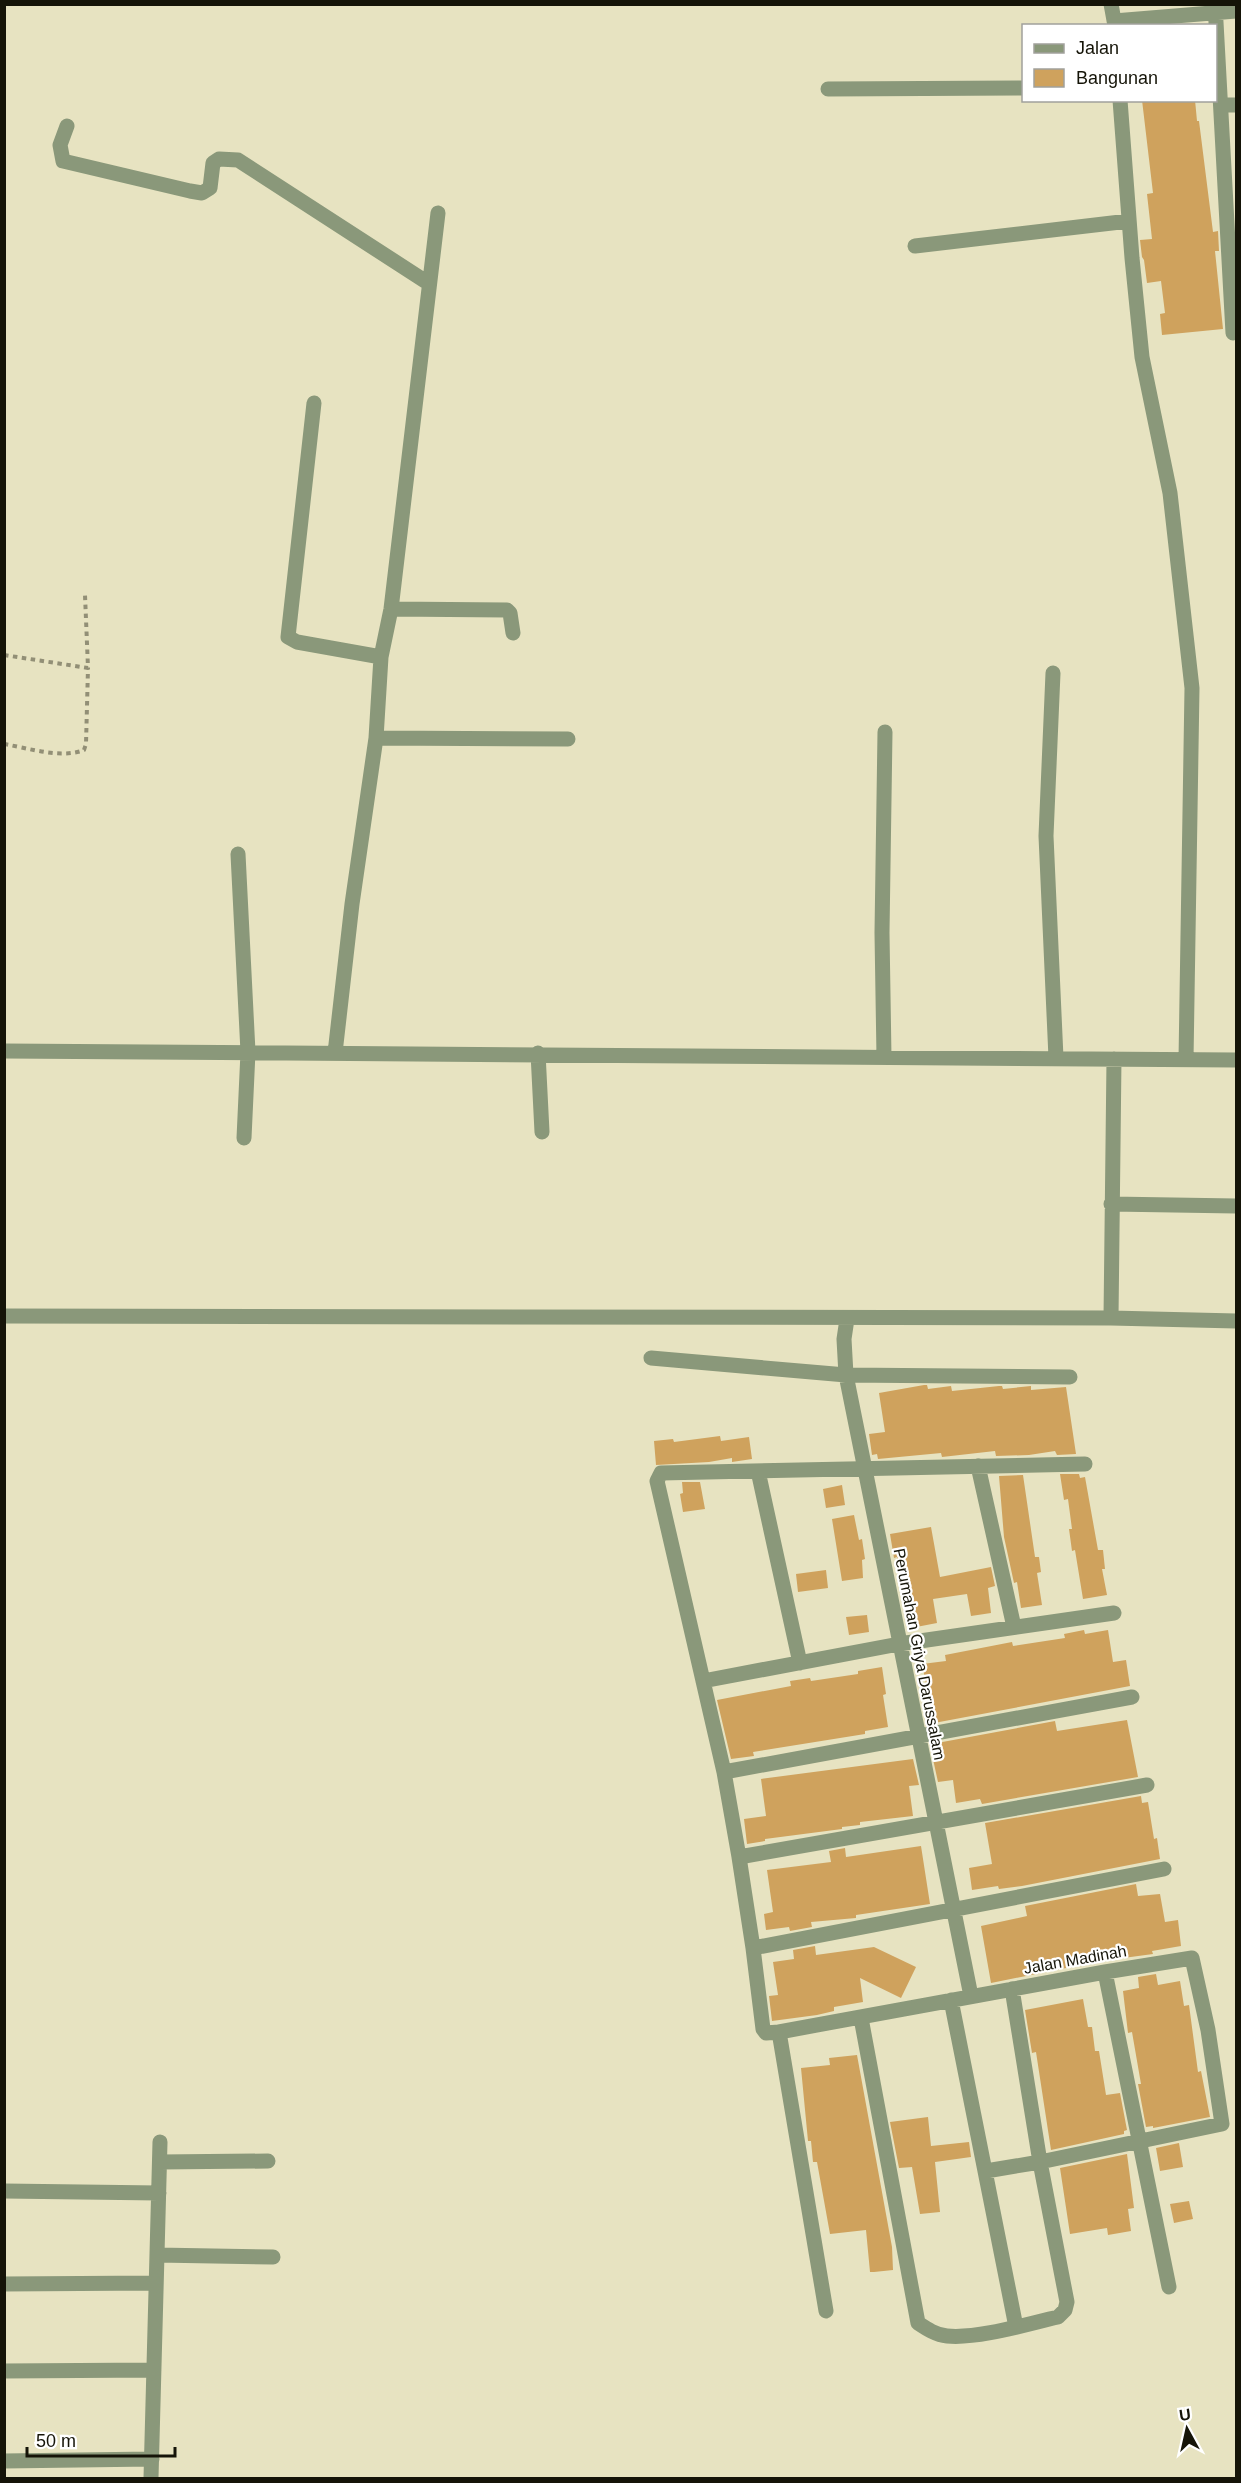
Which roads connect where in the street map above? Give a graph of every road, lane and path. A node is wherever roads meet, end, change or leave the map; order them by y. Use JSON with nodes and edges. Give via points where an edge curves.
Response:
{"nodes":[{"id":1,"x":1112,"y":4,"type":"edge"},
{"id":2,"x":1215,"y":8,"type":"edge"},
{"id":3,"x":1236,"y":11,"type":"edge"},
{"id":4,"x":1114,"y":23,"type":"edge"},
{"id":5,"x":1022,"y":88,"type":"edge"},
{"id":6,"x":828,"y":89,"type":"dead end"},
{"id":7,"x":1120,"y":102,"type":"edge"},
{"id":8,"x":1229,"y":105,"type":"edge"},
{"id":9,"x":66,"y":126,"type":"dead end"},
{"id":10,"x":438,"y":213,"type":"dead end"},
{"id":11,"x":1129,"y":221,"type":"junction"},
{"id":12,"x":915,"y":246,"type":"dead end"},
{"id":13,"x":428,"y":284,"type":"junction"},
{"id":14,"x":1234,"y":289,"type":"edge"},
{"id":15,"x":1233,"y":333,"type":"dead end"},
{"id":16,"x":314,"y":403,"type":"dead end"},
{"id":17,"x":85,"y":595,"type":"dead end"},
{"id":18,"x":391,"y":609,"type":"junction"},
{"id":19,"x":513,"y":633,"type":"dead end"},
{"id":20,"x":4,"y":655,"type":"edge"},
{"id":21,"x":381,"y":657,"type":"junction"},
{"id":22,"x":88,"y":668,"type":"junction"},
{"id":23,"x":1053,"y":673,"type":"dead end"},
{"id":24,"x":885,"y":732,"type":"dead end"},
{"id":25,"x":376,"y":738,"type":"junction"},
{"id":26,"x":568,"y":739,"type":"dead end"},
{"id":27,"x":4,"y":744,"type":"edge"},
{"id":28,"x":238,"y":854,"type":"dead end"},
{"id":29,"x":4,"y":1051,"type":"edge"},
{"id":30,"x":335,"y":1053,"type":"junction"},
{"id":31,"x":538,"y":1053,"type":"junction"},
{"id":32,"x":884,"y":1057,"type":"junction"},
{"id":33,"x":1056,"y":1058,"type":"junction"},
{"id":34,"x":248,"y":1060,"type":"junction"},
{"id":35,"x":1186,"y":1060,"type":"junction"},
{"id":36,"x":1236,"y":1060,"type":"edge"},
{"id":37,"x":1114,"y":1067,"type":"junction"},
{"id":38,"x":542,"y":1132,"type":"dead end"},
{"id":39,"x":244,"y":1138,"type":"dead end"},
{"id":40,"x":1111,"y":1204,"type":"junction"},
{"id":41,"x":1236,"y":1206,"type":"edge"},
{"id":42,"x":4,"y":1316,"type":"edge"},
{"id":43,"x":1111,"y":1318,"type":"junction"},
{"id":44,"x":847,"y":1319,"type":"junction"},
{"id":45,"x":1236,"y":1321,"type":"edge"},
{"id":46,"x":651,"y":1358,"type":"dead end"},
{"id":47,"x":846,"y":1368,"type":"junction"},
{"id":48,"x":1071,"y":1377,"type":"dead end"},
{"id":49,"x":1085,"y":1464,"type":"dead end"},
{"id":50,"x":978,"y":1466,"type":"junction"},
{"id":51,"x":865,"y":1469,"type":"junction"},
{"id":52,"x":758,"y":1471,"type":"junction"},
{"id":53,"x":1114,"y":1613,"type":"dead end"},
{"id":54,"x":1014,"y":1627,"type":"junction"},
{"id":55,"x":899,"y":1644,"type":"junction"},
{"id":56,"x":800,"y":1663,"type":"junction"},
{"id":57,"x":703,"y":1681,"type":"junction"},
{"id":58,"x":1132,"y":1697,"type":"dead end"},
{"id":59,"x":918,"y":1738,"type":"junction"},
{"id":60,"x":724,"y":1772,"type":"junction"},
{"id":61,"x":1147,"y":1785,"type":"dead end"},
{"id":62,"x":936,"y":1823,"type":"junction"},
{"id":63,"x":739,"y":1857,"type":"junction"},
{"id":64,"x":1164,"y":1869,"type":"dead end"},
{"id":65,"x":953,"y":1908,"type":"junction"},
{"id":66,"x":753,"y":1948,"type":"junction"},
{"id":67,"x":1106,"y":1972,"type":"junction"},
{"id":68,"x":1012,"y":1989,"type":"junction"},
{"id":69,"x":971,"y":1996,"type":"junction"},
{"id":70,"x":951,"y":2000,"type":"junction"},
{"id":71,"x":861,"y":2018,"type":"junction"},
{"id":72,"x":779,"y":2032,"type":"junction"},
{"id":73,"x":1140,"y":2140,"type":"junction"},
{"id":74,"x":160,"y":2142,"type":"dead end"},
{"id":75,"x":268,"y":2161,"type":"dead end"},
{"id":76,"x":160,"y":2162,"type":"junction"},
{"id":77,"x":1040,"y":2162,"type":"junction"},
{"id":78,"x":986,"y":2171,"type":"junction"},
{"id":79,"x":4,"y":2191,"type":"edge"},
{"id":80,"x":159,"y":2193,"type":"junction"},
{"id":81,"x":157,"y":2255,"type":"junction"},
{"id":82,"x":273,"y":2257,"type":"dead end"},
{"id":83,"x":156,"y":2283,"type":"junction"},
{"id":84,"x":4,"y":2284,"type":"edge"},
{"id":85,"x":1169,"y":2287,"type":"dead end"},
{"id":86,"x":826,"y":2312,"type":"dead end"},
{"id":87,"x":1016,"y":2326,"type":"junction"},
{"id":88,"x":154,"y":2370,"type":"junction"},
{"id":89,"x":4,"y":2371,"type":"edge"},
{"id":90,"x":152,"y":2459,"type":"junction"},
{"id":91,"x":4,"y":2461,"type":"edge"},
{"id":92,"x":151,"y":2478,"type":"edge"}],
"edges":[{"from":1,"to":4,"type":"street"},
{"from":2,"to":3,"type":"street"},
{"from":2,"to":4,"type":"street"},
{"from":2,"to":8,"type":"street"},
{"from":5,"to":6,"type":"street"},
{"from":7,"to":11,"type":"street"},
{"from":8,"to":14,"type":"street"},
{"from":9,"to":13,"type":"street","via":[[60,145],[63,160],[190,191],[207,192],[213,163],[219,159],[238,160]]},
{"from":10,"to":13,"type":"street"},
{"from":11,"to":12,"type":"street"},
{"from":11,"to":35,"type":"street","via":[[1142,357],[1170,493],[1192,688]]},
{"from":13,"to":18,"type":"street"},
{"from":14,"to":15,"type":"street"},
{"from":16,"to":21,"type":"street","via":[[288,637]]},
{"from":17,"to":22,"type":"path"},
{"from":18,"to":19,"type":"street","via":[[507,610]]},
{"from":18,"to":21,"type":"street"},
{"from":20,"to":22,"type":"path"},
{"from":21,"to":25,"type":"street"},
{"from":22,"to":27,"type":"path","via":[[86,744],[82,752],[47,752]]},
{"from":23,"to":33,"type":"street","via":[[1046,836]]},
{"from":24,"to":32,"type":"street"},
{"from":25,"to":26,"type":"street"},
{"from":25,"to":30,"type":"street"},
{"from":28,"to":34,"type":"street"},
{"from":29,"to":34,"type":"street"},
{"from":30,"to":31,"type":"street"},
{"from":30,"to":34,"type":"street"},
{"from":31,"to":32,"type":"street"},
{"from":31,"to":38,"type":"street"},
{"from":32,"to":33,"type":"street"},
{"from":33,"to":37,"type":"street"},
{"from":34,"to":39,"type":"street"},
{"from":35,"to":36,"type":"street"},
{"from":35,"to":37,"type":"street"},
{"from":37,"to":40,"type":"street"},
{"from":40,"to":41,"type":"street"},
{"from":40,"to":43,"type":"street"},
{"from":42,"to":44,"type":"street"},
{"from":43,"to":44,"type":"street"},
{"from":43,"to":45,"type":"street"},
{"from":44,"to":47,"type":"street","name":"Perumahan Griya Darussalam"},
{"from":46,"to":47,"type":"street"},
{"from":47,"to":48,"type":"street"},
{"from":47,"to":51,"type":"street","name":"Perumahan Griya Darussalam"},
{"from":49,"to":50,"type":"street"},
{"from":50,"to":51,"type":"street"},
{"from":50,"to":54,"type":"street"},
{"from":51,"to":52,"type":"street"},
{"from":51,"to":55,"type":"street","name":"Perumahan Griya Darussalam"},
{"from":52,"to":56,"type":"street"},
{"from":52,"to":57,"type":"street","via":[[661,1473],[657,1477]]},
{"from":53,"to":54,"type":"street"},
{"from":54,"to":55,"type":"street"},
{"from":55,"to":56,"type":"street"},
{"from":55,"to":59,"type":"street","name":"Perumahan Griya Darussalam"},
{"from":56,"to":57,"type":"street"},
{"from":57,"to":60,"type":"street"},
{"from":58,"to":59,"type":"street"},
{"from":59,"to":60,"type":"street"},
{"from":59,"to":62,"type":"street","name":"Perumahan Griya Darussalam"},
{"from":60,"to":63,"type":"street"},
{"from":61,"to":62,"type":"street"},
{"from":62,"to":63,"type":"street"},
{"from":62,"to":65,"type":"street","name":"Perumahan Griya Darussalam"},
{"from":63,"to":66,"type":"street"},
{"from":64,"to":65,"type":"street"},
{"from":65,"to":66,"type":"street"},
{"from":65,"to":69,"type":"street","name":"Perumahan Griya Darussalam"},
{"from":66,"to":72,"type":"street","via":[[764,2030]]},
{"from":67,"to":68,"type":"street","name":"Jalan Madinah"},
{"from":67,"to":73,"type":"street"},
{"from":67,"to":73,"type":"street","name":"Jalan Madinah","via":[[1192,1959],[1198,1980],[1222,2124]]},
{"from":68,"to":69,"type":"street","name":"Jalan Madinah"},
{"from":68,"to":77,"type":"street"},
{"from":69,"to":70,"type":"street","name":"Jalan Madinah"},
{"from":70,"to":71,"type":"street","name":"Jalan Madinah"},
{"from":70,"to":78,"type":"street"},
{"from":71,"to":72,"type":"street","name":"Jalan Madinah"},
{"from":71,"to":87,"type":"street","via":[[918,2323],[948,2336]]},
{"from":72,"to":86,"type":"street"},
{"from":73,"to":77,"type":"street"},
{"from":73,"to":85,"type":"street"},
{"from":74,"to":76,"type":"street"},
{"from":75,"to":76,"type":"street"},
{"from":76,"to":80,"type":"street"},
{"from":77,"to":78,"type":"street"},
{"from":77,"to":87,"type":"street","via":[[1067,2302],[1058,2317]]},
{"from":78,"to":87,"type":"street"},
{"from":79,"to":80,"type":"street"},
{"from":80,"to":81,"type":"street"},
{"from":81,"to":82,"type":"street"},
{"from":81,"to":83,"type":"street"},
{"from":83,"to":84,"type":"street"},
{"from":83,"to":88,"type":"street"},
{"from":88,"to":89,"type":"street"},
{"from":88,"to":90,"type":"street"},
{"from":90,"to":91,"type":"street"},
{"from":90,"to":92,"type":"street"}]}
